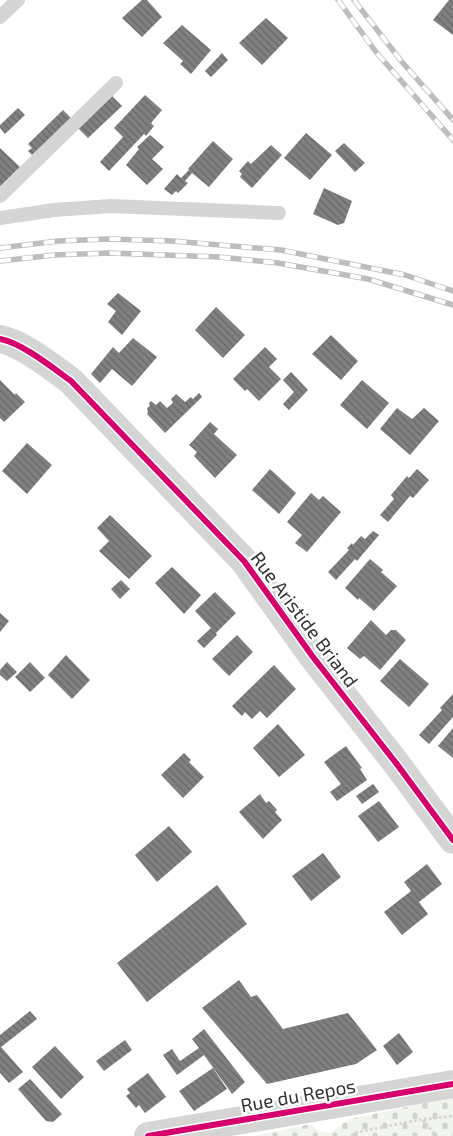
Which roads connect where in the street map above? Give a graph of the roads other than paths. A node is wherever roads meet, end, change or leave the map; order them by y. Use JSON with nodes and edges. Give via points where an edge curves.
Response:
{"nodes":[{"id":1,"x":18,"y":0,"type":"edge"},
{"id":2,"x":0,"y":17,"type":"edge"},
{"id":3,"x":116,"y":83,"type":"dead end"},
{"id":4,"x":0,"y":196,"type":"edge"},
{"id":5,"x":279,"y":213,"type":"dead end"},
{"id":6,"x":0,"y":218,"type":"edge"},
{"id":7,"x":0,"y":339,"type":"edge"},
{"id":8,"x":453,"y":840,"type":"edge"},
{"id":9,"x":453,"y":1084,"type":"edge"},
{"id":10,"x":148,"y":1136,"type":"edge"}],
"edges":[{"from":1,"to":2,"type":"lane"},
{"from":3,"to":4,"type":"lane"},
{"from":5,"to":6,"type":"lane","via":[[111,206]]},
{"from":7,"to":8,"type":"street","name":"Rue Aristide Briand","via":[[40,359],[71,381],[244,561]]},
{"from":9,"to":10,"type":"street","name":"Rue du Repos"}]}
